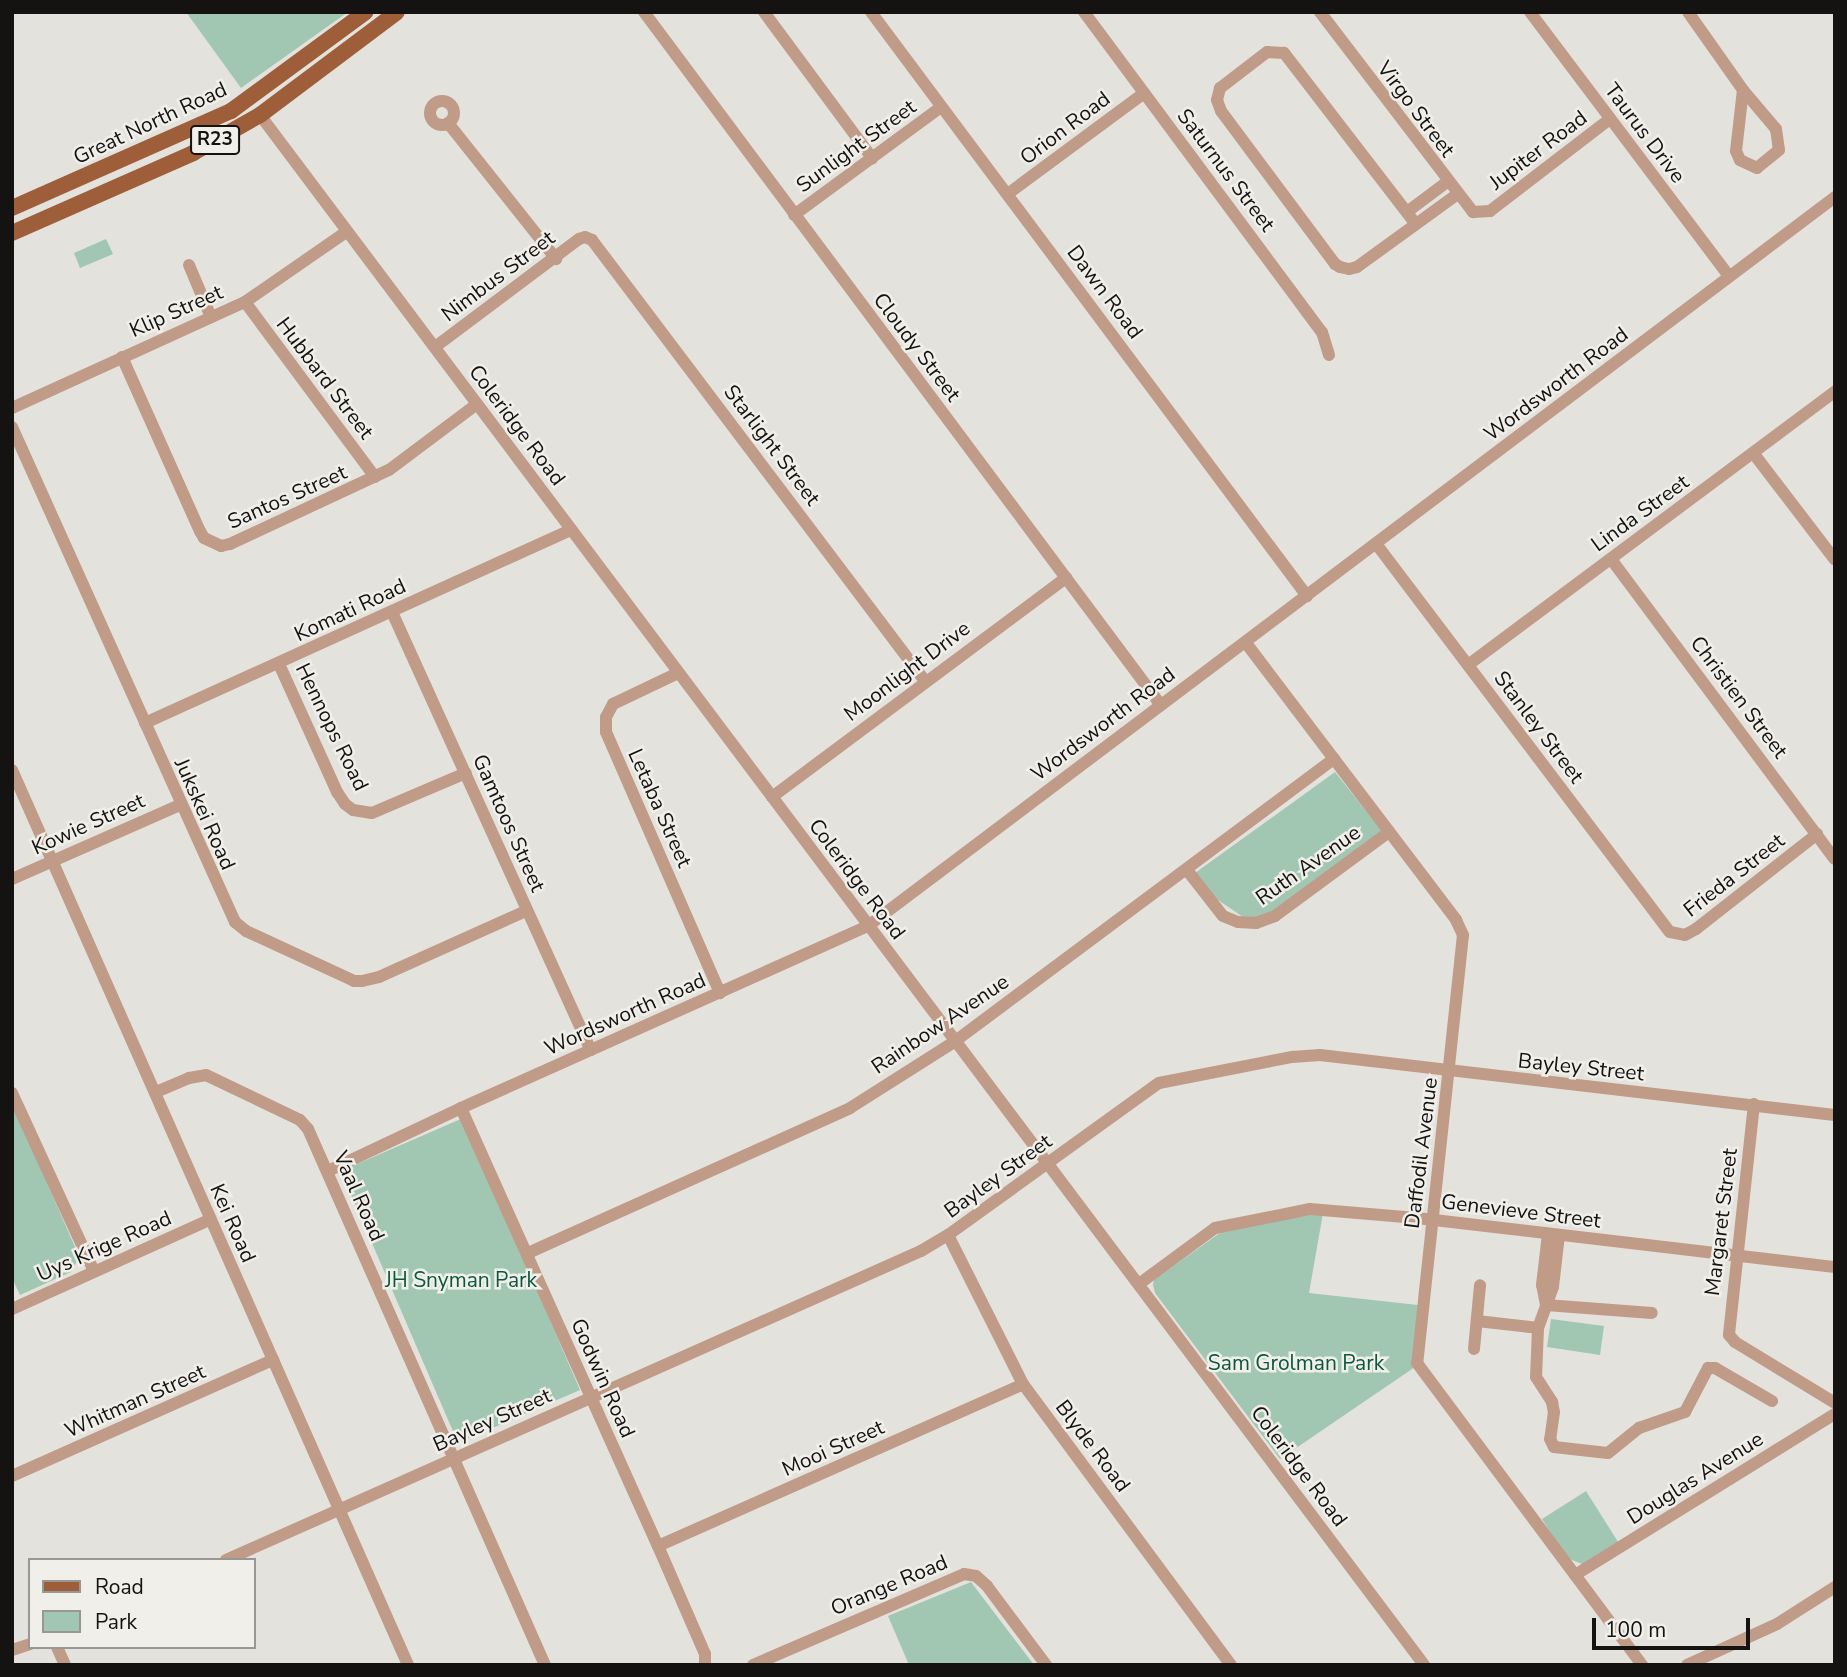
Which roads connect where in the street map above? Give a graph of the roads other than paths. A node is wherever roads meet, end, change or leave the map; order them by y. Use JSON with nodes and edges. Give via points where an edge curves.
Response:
{"nodes":[{"id":1,"x":366,"y":12,"type":"edge"},
{"id":2,"x":397,"y":12,"type":"edge"},
{"id":3,"x":644,"y":12,"type":"edge"},
{"id":4,"x":764,"y":12,"type":"edge"},
{"id":5,"x":871,"y":12,"type":"edge"},
{"id":6,"x":1084,"y":12,"type":"edge"},
{"id":7,"x":1320,"y":12,"type":"edge"},
{"id":8,"x":1530,"y":12,"type":"edge"},
{"id":9,"x":1688,"y":12,"type":"edge"},
{"id":10,"x":1743,"y":90,"type":"junction"},
{"id":11,"x":1144,"y":93,"type":"junction"},
{"id":12,"x":941,"y":107,"type":"junction"},
{"id":13,"x":260,"y":115,"type":"junction"},
{"id":14,"x":1610,"y":119,"type":"junction"},
{"id":15,"x":448,"y":123,"type":"dead end"},
{"id":16,"x":872,"y":158,"type":"junction"},
{"id":17,"x":1447,"y":182,"type":"junction"},
{"id":18,"x":1009,"y":193,"type":"junction"},
{"id":19,"x":1456,"y":195,"type":"junction"},
{"id":20,"x":1835,"y":197,"type":"edge"},
{"id":21,"x":12,"y":208,"type":"edge"},
{"id":22,"x":1490,"y":211,"type":"joint"},
{"id":23,"x":794,"y":215,"type":"junction"},
{"id":24,"x":1411,"y":217,"type":"junction"},
{"id":25,"x":345,"y":232,"type":"junction"},
{"id":26,"x":12,"y":233,"type":"edge"},
{"id":27,"x":584,"y":237,"type":"joint"},
{"id":28,"x":556,"y":259,"type":"junction"},
{"id":29,"x":189,"y":265,"type":"dead end"},
{"id":30,"x":1729,"y":276,"type":"junction"},
{"id":31,"x":245,"y":302,"type":"junction"},
{"id":32,"x":211,"y":317,"type":"junction"},
{"id":33,"x":435,"y":347,"type":"junction"},
{"id":34,"x":1329,"y":355,"type":"dead end"},
{"id":35,"x":122,"y":357,"type":"junction"},
{"id":36,"x":1835,"y":391,"type":"edge"},
{"id":37,"x":477,"y":404,"type":"junction"},
{"id":38,"x":12,"y":408,"type":"edge"},
{"id":39,"x":12,"y":427,"type":"edge"},
{"id":40,"x":1754,"y":454,"type":"junction"},
{"id":41,"x":375,"y":477,"type":"junction"},
{"id":42,"x":571,"y":530,"type":"junction"},
{"id":43,"x":1377,"y":545,"type":"junction"},
{"id":44,"x":1611,"y":559,"type":"junction"},
{"id":45,"x":1835,"y":560,"type":"edge"},
{"id":46,"x":1066,"y":578,"type":"junction"},
{"id":47,"x":1307,"y":596,"type":"junction"},
{"id":48,"x":392,"y":612,"type":"junction"},
{"id":49,"x":1246,"y":643,"type":"junction"},
{"id":50,"x":279,"y":664,"type":"junction"},
{"id":51,"x":1468,"y":665,"type":"junction"},
{"id":52,"x":678,"y":673,"type":"junction"},
{"id":53,"x":925,"y":681,"type":"junction"},
{"id":54,"x":1160,"y":704,"type":"junction"},
{"id":55,"x":145,"y":723,"type":"junction"},
{"id":56,"x":1334,"y":759,"type":"junction"},
{"id":57,"x":12,"y":770,"type":"edge"},
{"id":58,"x":466,"y":773,"type":"junction"},
{"id":59,"x":12,"y":780,"type":"edge"},
{"id":60,"x":22,"y":797,"type":"junction"},
{"id":61,"x":772,"y":797,"type":"junction"},
{"id":62,"x":180,"y":805,"type":"junction"},
{"id":63,"x":1389,"y":832,"type":"junction"},
{"id":64,"x":1817,"y":834,"type":"junction"},
{"id":65,"x":1835,"y":859,"type":"edge"},
{"id":66,"x":51,"y":861,"type":"junction"},
{"id":67,"x":1187,"y":870,"type":"junction"},
{"id":68,"x":12,"y":879,"type":"edge"},
{"id":69,"x":526,"y":911,"type":"junction"},
{"id":70,"x":868,"y":926,"type":"junction"},
{"id":71,"x":1670,"y":932,"type":"joint"},
{"id":72,"x":720,"y":993,"type":"junction"},
{"id":73,"x":954,"y":1042,"type":"junction"},
{"id":74,"x":591,"y":1050,"type":"junction"},
{"id":75,"x":1451,"y":1071,"type":"junction"},
{"id":76,"x":156,"y":1092,"type":"junction"},
{"id":77,"x":12,"y":1093,"type":"edge"},
{"id":78,"x":1754,"y":1104,"type":"junction"},
{"id":79,"x":460,"y":1108,"type":"junction"},
{"id":80,"x":1835,"y":1115,"type":"edge"},
{"id":81,"x":1048,"y":1164,"type":"junction"},
{"id":82,"x":328,"y":1171,"type":"junction"},
{"id":83,"x":211,"y":1219,"type":"junction"},
{"id":84,"x":1432,"y":1220,"type":"junction"},
{"id":85,"x":1554,"y":1234,"type":"junction"},
{"id":86,"x":948,"y":1235,"type":"junction"},
{"id":87,"x":528,"y":1253,"type":"junction"},
{"id":88,"x":1736,"y":1255,"type":"junction"},
{"id":89,"x":1835,"y":1267,"type":"edge"},
{"id":90,"x":94,"y":1271,"type":"junction"},
{"id":91,"x":1139,"y":1284,"type":"junction"},
{"id":92,"x":1480,"y":1285,"type":"dead end"},
{"id":93,"x":1546,"y":1305,"type":"junction"},
{"id":94,"x":12,"y":1309,"type":"edge"},
{"id":95,"x":1651,"y":1313,"type":"dead end"},
{"id":96,"x":1477,"y":1321,"type":"junction"},
{"id":97,"x":1538,"y":1328,"type":"junction"},
{"id":98,"x":1474,"y":1349,"type":"dead end"},
{"id":99,"x":273,"y":1360,"type":"junction"},
{"id":100,"x":1023,"y":1384,"type":"junction"},
{"id":101,"x":589,"y":1397,"type":"junction"},
{"id":102,"x":1772,"y":1401,"type":"dead end"},
{"id":103,"x":1835,"y":1403,"type":"edge"},
{"id":104,"x":1835,"y":1414,"type":"edge"},
{"id":105,"x":454,"y":1459,"type":"junction"},
{"id":106,"x":12,"y":1476,"type":"edge"},
{"id":107,"x":339,"y":1511,"type":"junction"},
{"id":108,"x":658,"y":1546,"type":"junction"},
{"id":109,"x":231,"y":1558,"type":"edge"},
{"id":110,"x":1575,"y":1575,"type":"junction"},
{"id":111,"x":1835,"y":1587,"type":"edge"},
{"id":112,"x":58,"y":1649,"type":"edge"},
{"id":113,"x":65,"y":1665,"type":"edge"},
{"id":114,"x":408,"y":1665,"type":"edge"},
{"id":115,"x":545,"y":1665,"type":"edge"},
{"id":116,"x":705,"y":1665,"type":"edge"},
{"id":117,"x":753,"y":1665,"type":"edge"},
{"id":118,"x":1046,"y":1665,"type":"edge"},
{"id":119,"x":1231,"y":1665,"type":"edge"},
{"id":120,"x":1424,"y":1665,"type":"edge"},
{"id":121,"x":1642,"y":1665,"type":"edge"},
{"id":122,"x":1687,"y":1665,"type":"edge"}],
"edges":[{"from":1,"to":21,"type":"main road","name":"Great North Road","number":"R23","via":[[231,111]]},
{"from":2,"to":13,"type":"main road","name":"Great North Road","number":"R23"},
{"from":3,"to":23,"type":"street","name":"Cloudy Street"},
{"from":4,"to":16,"type":"street"},
{"from":5,"to":12,"type":"street","name":"Dawn Road"},
{"from":6,"to":11,"type":"street","name":"Saturnus Street"},
{"from":7,"to":17,"type":"street","name":"Virgo Street"},
{"from":8,"to":14,"type":"street","name":"Taurus Drive"},
{"from":9,"to":10,"type":"street"},
{"from":10,"to":10,"type":"street","via":[[1776,129],[1779,140],[1773,158],[1757,168],[1740,160],[1736,151]]},
{"from":11,"to":18,"type":"street","name":"Orion Road"},
{"from":11,"to":34,"type":"street","name":"Saturnus Street","via":[[1322,332]]},
{"from":12,"to":16,"type":"street","name":"Sunlight Street"},
{"from":12,"to":18,"type":"street","name":"Dawn Road"},
{"from":13,"to":25,"type":"street","name":"Coleridge Road"},
{"from":13,"to":26,"type":"main road","name":"Great North Road","number":"R23","via":[[193,153]]},
{"from":14,"to":22,"type":"street","name":"Jupiter Road"},
{"from":14,"to":30,"type":"street","name":"Taurus Drive"},
{"from":15,"to":28,"type":"street"},
{"from":16,"to":23,"type":"street","name":"Sunlight Street"},
{"from":17,"to":19,"type":"street","name":"Virgo Street"},
{"from":17,"to":24,"type":"street"},
{"from":18,"to":47,"type":"street","name":"Dawn Road"},
{"from":19,"to":22,"type":"street","name":"Virgo Street","via":[[1472,212]]},
{"from":19,"to":24,"type":"street"},
{"from":20,"to":30,"type":"street","name":"Wordsworth Road"},
{"from":23,"to":46,"type":"street","name":"Cloudy Street"},
{"from":24,"to":24,"type":"street","via":[[1357,267],[1335,264],[1221,111],[1217,100],[1220,88],[1267,52],[1284,53]]},
{"from":25,"to":31,"type":"street","name":"Klip Street"},
{"from":25,"to":33,"type":"street","name":"Coleridge Road"},
{"from":27,"to":28,"type":"street","name":"Nimbus Street"},
{"from":27,"to":53,"type":"street","name":"Starlight Street","via":[[602,250]]},
{"from":28,"to":33,"type":"street","name":"Nimbus Street"},
{"from":29,"to":32,"type":"street"},
{"from":30,"to":43,"type":"street","name":"Wordsworth Road"},
{"from":31,"to":32,"type":"street","name":"Klip Street"},
{"from":31,"to":41,"type":"street","name":"Hubbard Street"},
{"from":32,"to":35,"type":"street","name":"Klip Street"},
{"from":33,"to":37,"type":"street","name":"Coleridge Road"},
{"from":35,"to":38,"type":"street","name":"Klip Street"},
{"from":35,"to":41,"type":"street","name":"Santos Street","via":[[200,531],[211,543],[230,544]]},
{"from":36,"to":40,"type":"street","name":"Linda Street"},
{"from":37,"to":41,"type":"street","name":"Santos Street"},
{"from":37,"to":42,"type":"street","name":"Coleridge Road"},
{"from":39,"to":55,"type":"street","name":"Jukskei Road"},
{"from":40,"to":44,"type":"street","name":"Linda Street"},
{"from":40,"to":45,"type":"street"},
{"from":42,"to":48,"type":"street","name":"Komati Road"},
{"from":42,"to":52,"type":"street","name":"Coleridge Road"},
{"from":43,"to":47,"type":"street","name":"Wordsworth Road"},
{"from":43,"to":51,"type":"street","name":"Stanley Street"},
{"from":44,"to":51,"type":"street","name":"Linda Street"},
{"from":44,"to":64,"type":"street","name":"Christien Street"},
{"from":46,"to":53,"type":"street","name":"Moonlight Drive"},
{"from":46,"to":54,"type":"street","name":"Cloudy Street"},
{"from":47,"to":49,"type":"street","name":"Wordsworth Road"},
{"from":48,"to":50,"type":"street","name":"Komati Road"},
{"from":48,"to":58,"type":"street","name":"Gamtoos Street"},
{"from":49,"to":54,"type":"street","name":"Wordsworth Road"},
{"from":49,"to":56,"type":"street","name":"Daffodil Avenue"},
{"from":50,"to":55,"type":"street","name":"Komati Road"},
{"from":50,"to":58,"type":"street","name":"Hennops Road","via":[[337,792],[353,810],[372,813]]},
{"from":51,"to":71,"type":"street","name":"Stanley Street"},
{"from":52,"to":61,"type":"street","name":"Coleridge Road"},
{"from":52,"to":72,"type":"street","name":"Letaba Street","via":[[612,704],[606,732]]},
{"from":53,"to":61,"type":"street","name":"Moonlight Drive"},
{"from":54,"to":70,"type":"street","name":"Wordsworth Road"},
{"from":55,"to":62,"type":"street","name":"Jukskei Road"},
{"from":56,"to":63,"type":"street","name":"Daffodil Avenue"},
{"from":56,"to":67,"type":"street","name":"Rainbow Avenue"},
{"from":57,"to":60,"type":"street","name":"Kei Road"},
{"from":58,"to":69,"type":"street","name":"Gamtoos Street"},
{"from":59,"to":60,"type":"street","name":"Kei Road"},
{"from":60,"to":66,"type":"street","name":"Kei Road"},
{"from":61,"to":70,"type":"street","name":"Coleridge Road"},
{"from":62,"to":66,"type":"street","name":"Kowie Street"},
{"from":62,"to":69,"type":"street","name":"Jukskei Road","via":[[235,922],[354,981],[379,977]]},
{"from":63,"to":67,"type":"street","name":"Ruth Avenue","via":[[1275,916],[1256,923],[1223,916]]},
{"from":63,"to":75,"type":"street","name":"Daffodil Avenue","via":[[1463,935]]},
{"from":64,"to":65,"type":"street","name":"Christien Street"},
{"from":64,"to":71,"type":"street","name":"Frieda Street","via":[[1696,929],[1685,935]]},
{"from":66,"to":68,"type":"street","name":"Kowie Street"},
{"from":66,"to":76,"type":"street","name":"Kei Road"},
{"from":67,"to":73,"type":"street","name":"Rainbow Avenue"},
{"from":69,"to":74,"type":"street","name":"Gamtoos Street"},
{"from":70,"to":72,"type":"street","name":"Wordsworth Road"},
{"from":70,"to":73,"type":"street","name":"Coleridge Road"},
{"from":72,"to":74,"type":"street","name":"Wordsworth Road"},
{"from":73,"to":81,"type":"street","name":"Coleridge Road"},
{"from":73,"to":87,"type":"street","name":"Rainbow Avenue","via":[[834,1117]]},
{"from":74,"to":79,"type":"street","name":"Wordsworth Road"},
{"from":75,"to":78,"type":"street","name":"Bayley Street"},
{"from":75,"to":81,"type":"street","name":"Bayley Street","via":[[1306,1055],[1159,1083]]},
{"from":75,"to":84,"type":"street","name":"Daffodil Avenue"},
{"from":76,"to":82,"type":"street","name":"Vaal Road","via":[[189,1078],[212,1077],[300,1120]]},
{"from":76,"to":83,"type":"street","name":"Kei Road"},
{"from":77,"to":90,"type":"street"},
{"from":78,"to":80,"type":"street","name":"Bayley Street"},
{"from":78,"to":88,"type":"street","name":"Margaret Street"},
{"from":79,"to":82,"type":"street","name":"Wordsworth Road"},
{"from":79,"to":87,"type":"street","name":"Godwin Road"},
{"from":81,"to":86,"type":"street","name":"Bayley Street"},
{"from":81,"to":91,"type":"street","name":"Coleridge Road"},
{"from":82,"to":105,"type":"street","name":"Vaal Road"},
{"from":83,"to":90,"type":"street","name":"Uys Krige Road"},
{"from":83,"to":99,"type":"street","name":"Kei Road"},
{"from":84,"to":85,"type":"street","name":"Genevieve Street"},
{"from":84,"to":91,"type":"street","name":"Genevieve Street","via":[[1310,1209],[1233,1223],[1215,1228]]},
{"from":84,"to":110,"type":"street","name":"Daffodil Avenue","via":[[1417,1363]]},
{"from":85,"to":88,"type":"street","name":"Genevieve Street"},
{"from":85,"to":93,"type":"street","via":[[1553,1287]]},
{"from":86,"to":100,"type":"street","name":"Blyde Road"},
{"from":86,"to":101,"type":"street","name":"Bayley Street"},
{"from":87,"to":101,"type":"street","name":"Godwin Road"},
{"from":88,"to":89,"type":"street","name":"Genevieve Street"},
{"from":88,"to":103,"type":"street","name":"Margaret Street","via":[[1728,1330],[1735,1342]]},
{"from":90,"to":94,"type":"street","name":"Uys Krige Road"},
{"from":91,"to":120,"type":"street","name":"Coleridge Road"},
{"from":92,"to":96,"type":"street"},
{"from":93,"to":95,"type":"street"},
{"from":93,"to":97,"type":"street"},
{"from":96,"to":97,"type":"street"},
{"from":96,"to":98,"type":"street"},
{"from":97,"to":102,"type":"street","via":[[1536,1377],[1552,1402],[1551,1442],[1560,1450],[1608,1453],[1639,1428],[1682,1414],[1708,1368]]},
{"from":99,"to":106,"type":"street","name":"Whitman Street"},
{"from":99,"to":107,"type":"street","name":"Kei Road"},
{"from":100,"to":108,"type":"street","name":"Mooi Street"},
{"from":100,"to":119,"type":"street","name":"Blyde Road"},
{"from":101,"to":105,"type":"street","name":"Bayley Street"},
{"from":101,"to":108,"type":"street","name":"Godwin Road"},
{"from":104,"to":110,"type":"street","name":"Douglas Avenue"},
{"from":105,"to":107,"type":"street","name":"Bayley Street"},
{"from":105,"to":115,"type":"street","name":"Vaal Road"},
{"from":107,"to":109,"type":"street","name":"Bayley Street"},
{"from":107,"to":114,"type":"street","name":"Kei Road"},
{"from":108,"to":116,"type":"street","name":"Godwin Road","via":[[702,1647]]},
{"from":110,"to":121,"type":"street","name":"Daffodil Avenue"},
{"from":111,"to":122,"type":"street","via":[[1777,1624]]},
{"from":112,"to":113,"type":"street"},
{"from":117,"to":118,"type":"street","name":"Orange Road","via":[[964,1574],[976,1576],[987,1586]]}]}
